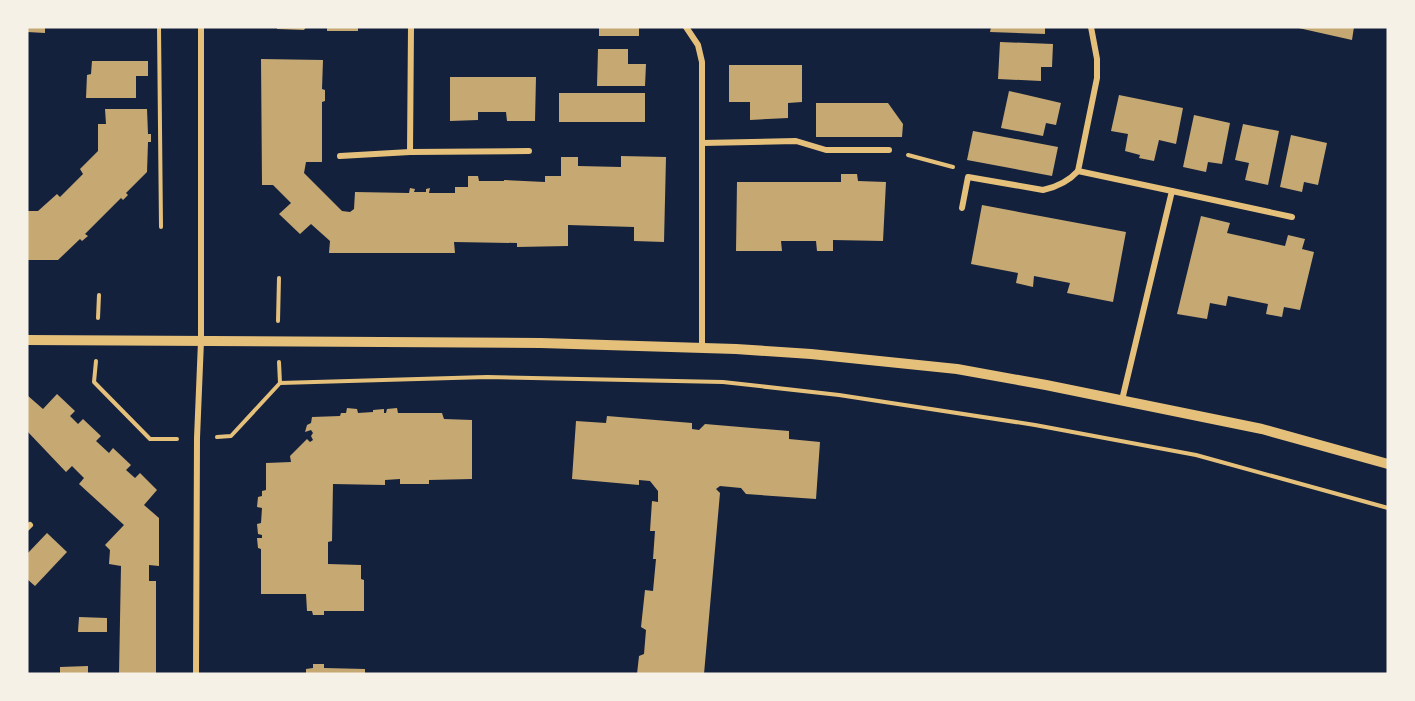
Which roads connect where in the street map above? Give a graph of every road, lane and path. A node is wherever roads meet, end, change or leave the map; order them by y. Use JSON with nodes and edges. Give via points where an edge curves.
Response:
{"nodes":[{"id":1,"x":159,"y":27,"type":"edge"},
{"id":2,"x":201,"y":27,"type":"edge"},
{"id":3,"x":411,"y":27,"type":"edge"},
{"id":4,"x":686,"y":27,"type":"edge"},
{"id":5,"x":1091,"y":27,"type":"edge"},
{"id":6,"x":702,"y":143,"type":"junction"},
{"id":7,"x":889,"y":150,"type":"joint"},
{"id":8,"x":529,"y":151,"type":"dead end"},
{"id":9,"x":410,"y":152,"type":"junction"},
{"id":10,"x":340,"y":156,"type":"dead end"},
{"id":11,"x":1078,"y":171,"type":"junction"},
{"id":12,"x":968,"y":177,"type":"junction"},
{"id":13,"x":1172,"y":191,"type":"junction"},
{"id":14,"x":962,"y":208,"type":"dead end"},
{"id":15,"x":1292,"y":217,"type":"dead end"},
{"id":16,"x":161,"y":227,"type":"dead end"},
{"id":17,"x":279,"y":278,"type":"dead end"},
{"id":18,"x":99,"y":295,"type":"dead end"},
{"id":19,"x":27,"y":340,"type":"edge"},
{"id":20,"x":98,"y":340,"type":"junction"},
{"id":21,"x":201,"y":341,"type":"junction"},
{"id":22,"x":277,"y":341,"type":"junction"},
{"id":23,"x":702,"y":347,"type":"junction"},
{"id":24,"x":280,"y":383,"type":"junction"},
{"id":25,"x":1122,"y":400,"type":"junction"},
{"id":26,"x":197,"y":438,"type":"junction"},
{"id":27,"x":1388,"y":464,"type":"edge"},
{"id":28,"x":1388,"y":508,"type":"edge"},
{"id":29,"x":196,"y":674,"type":"edge"}],
"edges":[{"from":1,"to":16,"type":"path"},
{"from":2,"to":21,"type":"street"},
{"from":3,"to":9,"type":"street"},
{"from":4,"to":6,"type":"street","via":[[698,45],[702,62]]},
{"from":5,"to":11,"type":"street","via":[[1097,78]]},
{"from":6,"to":7,"type":"street","via":[[796,141],[826,150]]},
{"from":6,"to":23,"type":"street"},
{"from":7,"to":12,"type":"path","via":[[951,165]]},
{"from":8,"to":9,"type":"street"},
{"from":9,"to":10,"type":"street"},
{"from":11,"to":12,"type":"street","via":[[1070,180],[1043,190]]},
{"from":11,"to":13,"type":"street"},
{"from":12,"to":14,"type":"street"},
{"from":13,"to":15,"type":"street"},
{"from":13,"to":25,"type":"street"},
{"from":17,"to":22,"type":"path"},
{"from":18,"to":20,"type":"path"},
{"from":19,"to":20,"type":"street"},
{"from":20,"to":21,"type":"street"},
{"from":20,"to":26,"type":"path","via":[[94,382],[150,439]]},
{"from":21,"to":22,"type":"street"},
{"from":21,"to":26,"type":"street"},
{"from":22,"to":23,"type":"street"},
{"from":22,"to":24,"type":"path"},
{"from":23,"to":25,"type":"street","via":[[957,369]]},
{"from":24,"to":26,"type":"path","via":[[231,436]]},
{"from":24,"to":28,"type":"path","via":[[487,377],[723,382],[839,395],[1185,453]]},
{"from":25,"to":27,"type":"street","via":[[1262,429]]},
{"from":26,"to":29,"type":"street"}]}
